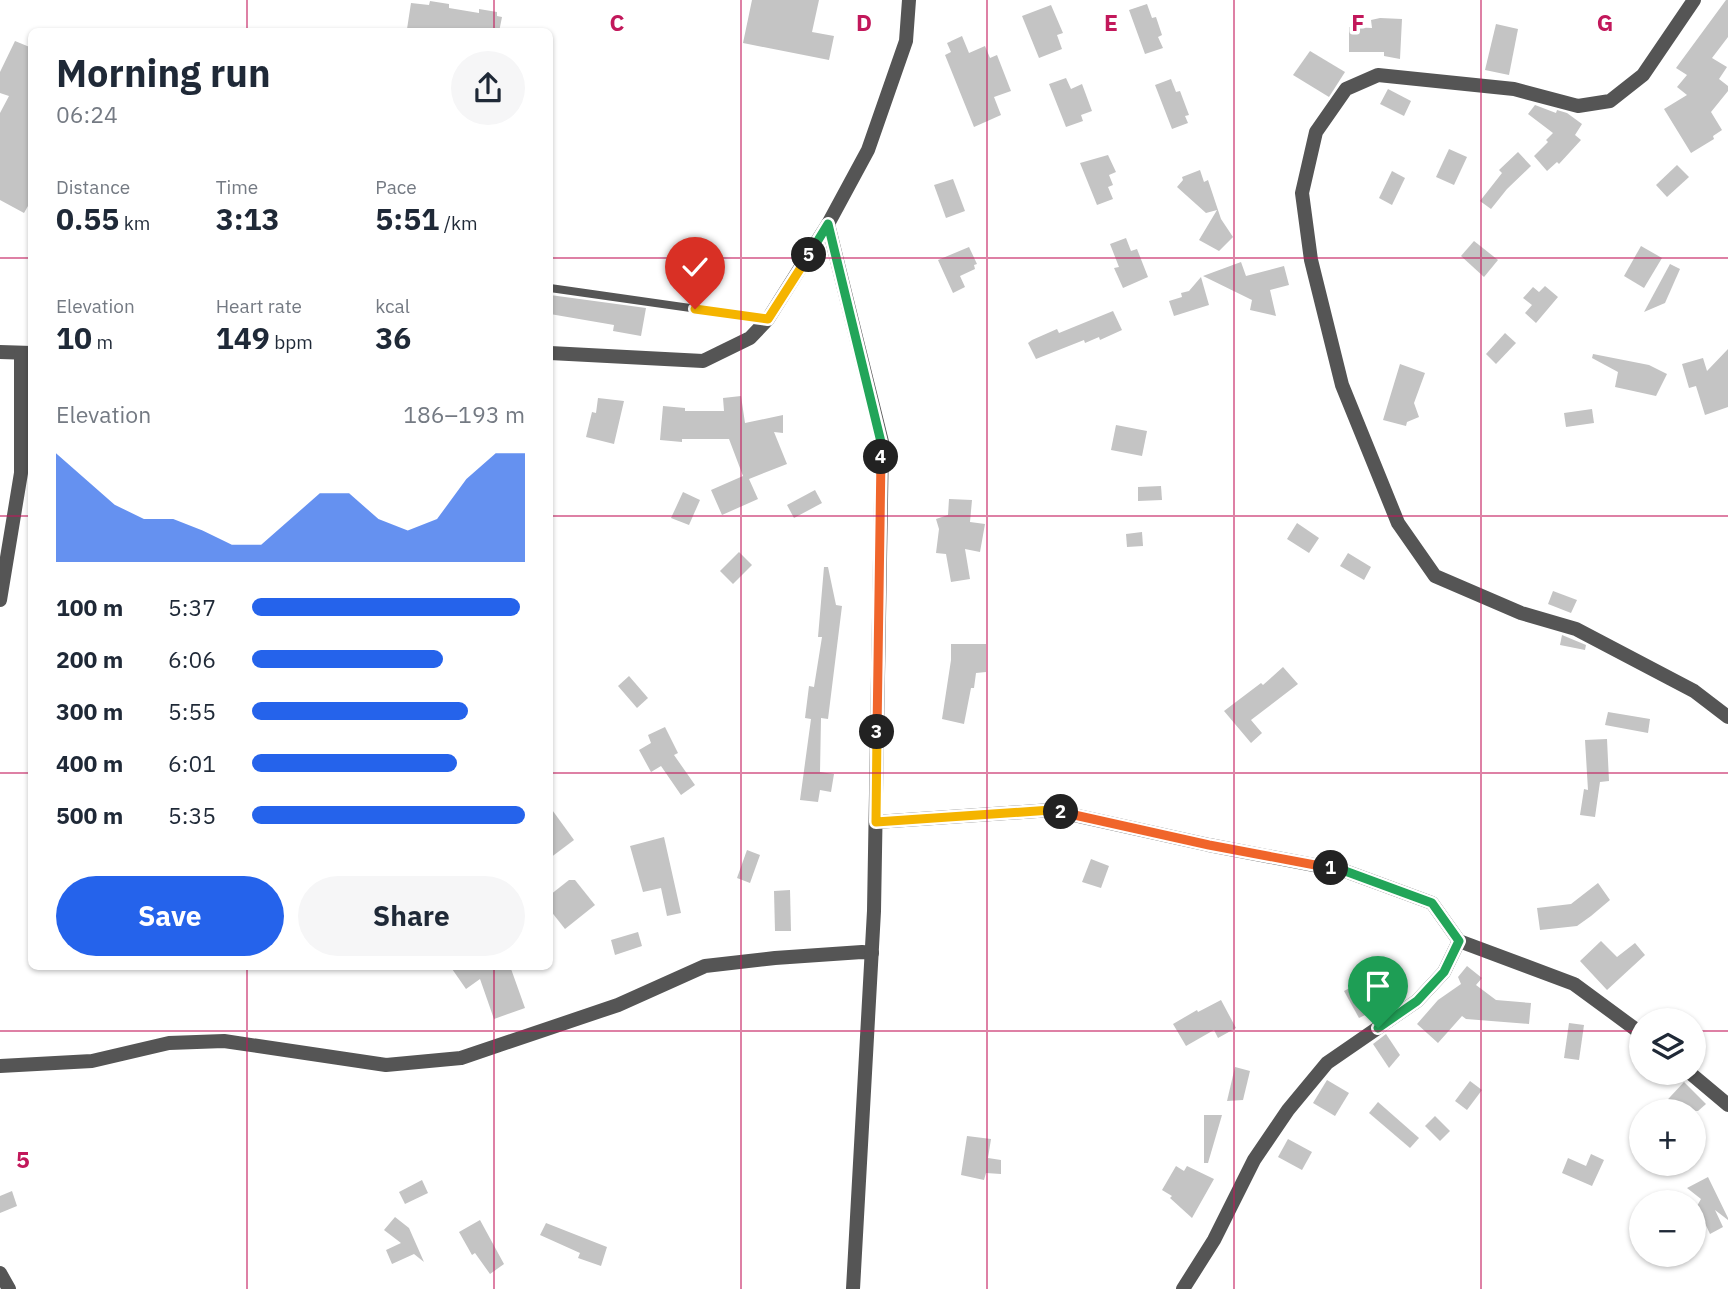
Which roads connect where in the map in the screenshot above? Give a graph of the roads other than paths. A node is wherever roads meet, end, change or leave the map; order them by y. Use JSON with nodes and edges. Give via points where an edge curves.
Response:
{"nodes":[{"id":1,"x":909,"y":0,"type":"edge"},
{"id":2,"x":1694,"y":0,"type":"edge"},
{"id":3,"x":828,"y":224,"type":"junction"},
{"id":4,"x":553,"y":288,"type":"edge"},
{"id":5,"x":768,"y":319,"type":"junction"},
{"id":6,"x":0,"y":352,"type":"edge"},
{"id":7,"x":26,"y":353,"type":"edge"},
{"id":8,"x":553,"y":353,"type":"edge"},
{"id":9,"x":0,"y":600,"type":"edge"},
{"id":10,"x":1728,"y":717,"type":"edge"},
{"id":11,"x":876,"y":822,"type":"junction"},
{"id":12,"x":1459,"y":941,"type":"junction"},
{"id":13,"x":872,"y":953,"type":"junction"},
{"id":14,"x":1629,"y":1024,"type":"edge"},
{"id":15,"x":0,"y":1066,"type":"edge"},
{"id":16,"x":1704,"y":1085,"type":"edge"},
{"id":17,"x":1728,"y":1105,"type":"edge"},
{"id":18,"x":0,"y":1273,"type":"edge"},
{"id":19,"x":9,"y":1289,"type":"edge"},
{"id":20,"x":853,"y":1289,"type":"edge"},
{"id":21,"x":1183,"y":1289,"type":"edge"}],
"edges":[{"from":1,"to":3,"type":"street","via":[[906,41],[869,150]]},
{"from":2,"to":10,"type":"street","via":[[1643,75],[1609,101],[1578,106],[1514,89],[1378,75],[1346,89],[1316,132],[1302,193],[1311,260],[1342,386],[1398,523],[1434,576],[1576,629],[1694,691]]},
{"from":3,"to":5,"type":"street"},
{"from":3,"to":11,"type":"street","via":[[881,442]]},
{"from":4,"to":5,"type":"lane"},
{"from":5,"to":8,"type":"street","via":[[750,338],[703,361]]},
{"from":6,"to":7,"type":"street"},
{"from":7,"to":9,"type":"street","via":[[21,473]]},
{"from":11,"to":12,"type":"street","via":[[1051,810],[1345,871],[1432,903]]},
{"from":11,"to":13,"type":"street"},
{"from":12,"to":14,"type":"street","via":[[1574,984]]},
{"from":12,"to":21,"type":"street","via":[[1444,972],[1417,1001],[1327,1063],[1288,1110],[1254,1160],[1214,1240]]},
{"from":13,"to":15,"type":"street","via":[[705,966],[618,1005],[461,1058],[386,1065],[224,1041],[169,1042],[93,1061]]},
{"from":13,"to":20,"type":"street"},
{"from":16,"to":17,"type":"street"},
{"from":18,"to":19,"type":"street"}]}
